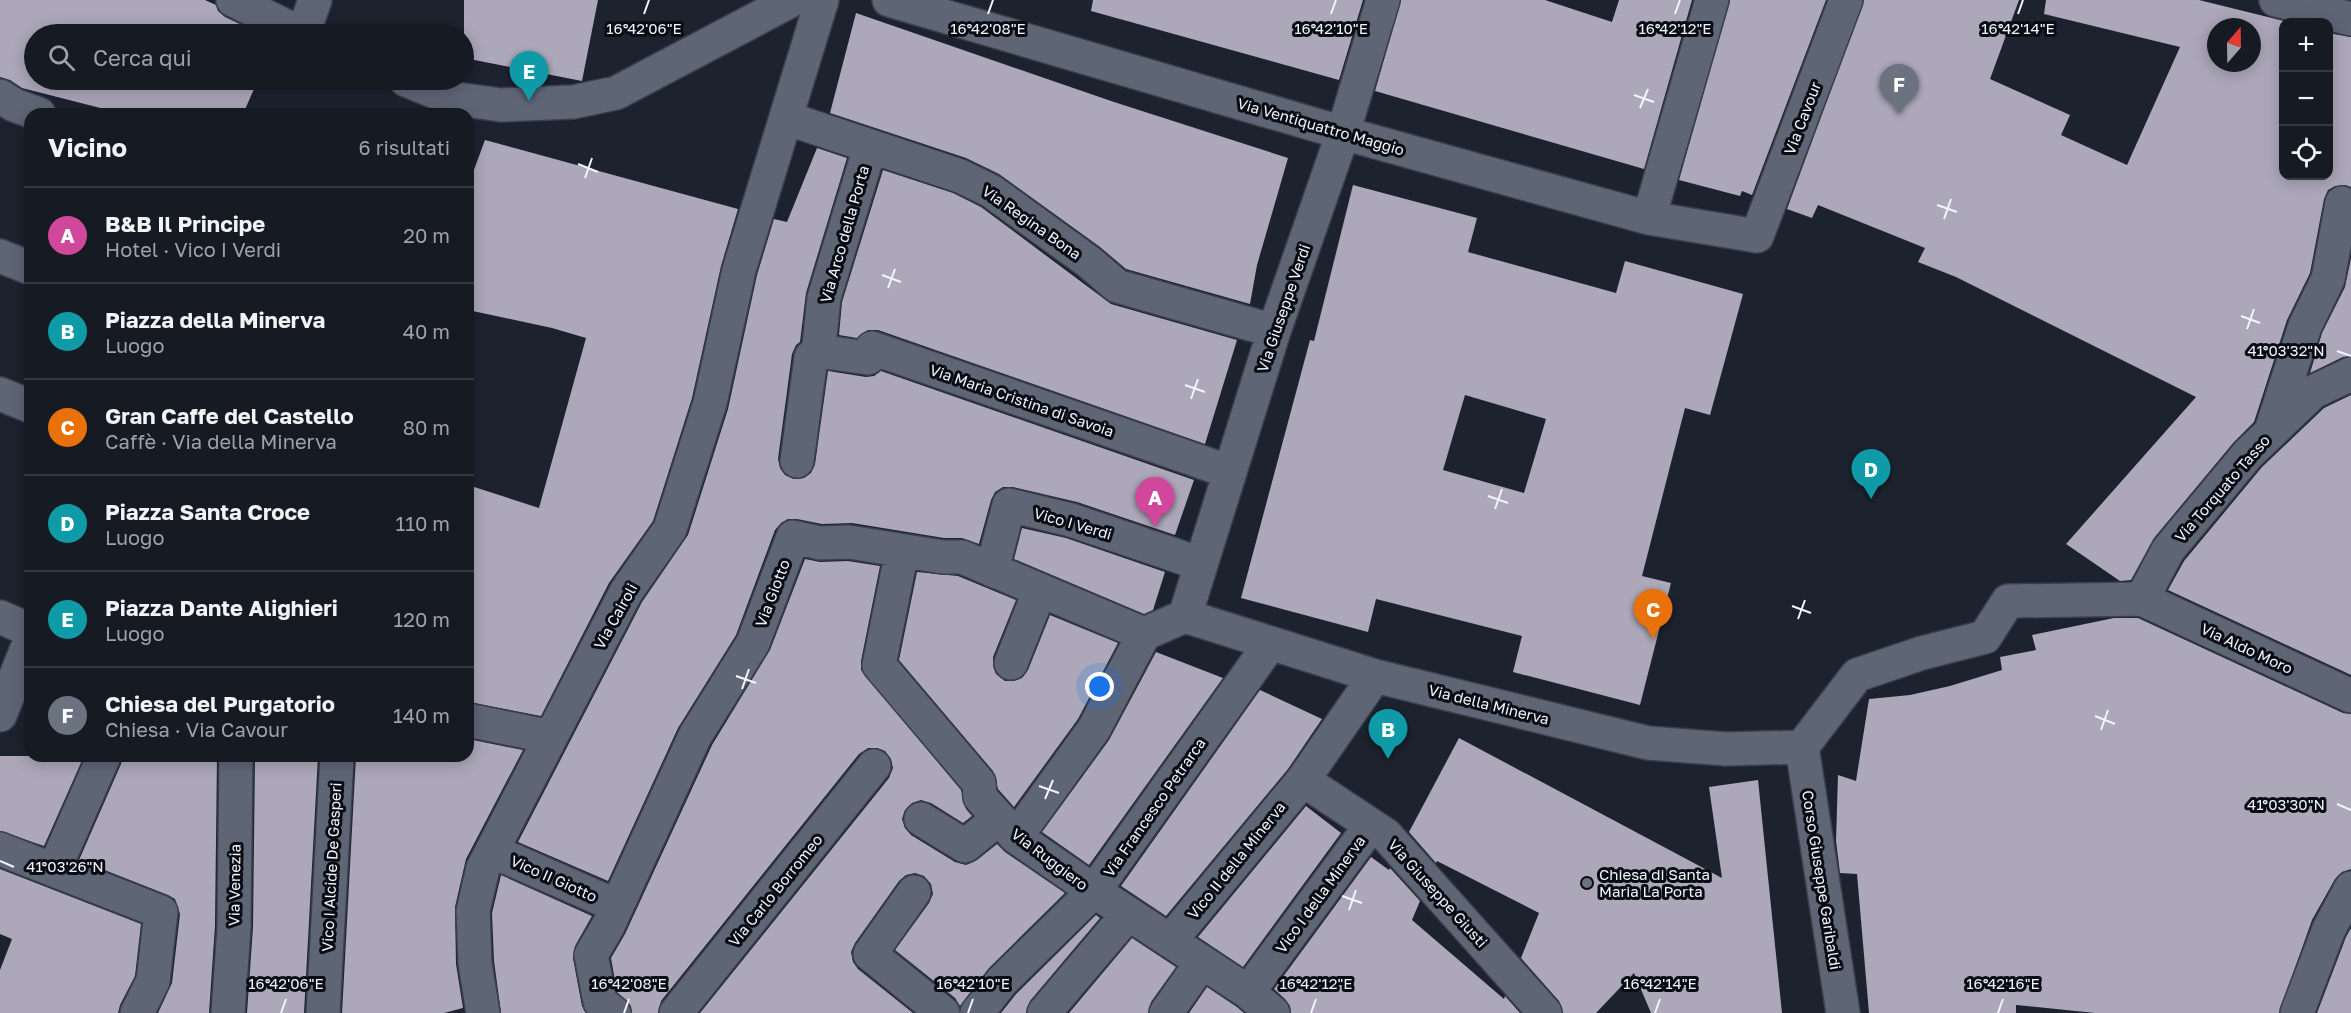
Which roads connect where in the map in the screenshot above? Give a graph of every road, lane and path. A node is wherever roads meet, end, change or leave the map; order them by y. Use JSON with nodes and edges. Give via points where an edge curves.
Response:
{"nodes":[{"id":1,"x":233,"y":0,"type":"edge"},
{"id":2,"x":315,"y":0,"type":"edge"},
{"id":3,"x":792,"y":0,"type":"edge"},
{"id":4,"x":822,"y":0,"type":"edge"},
{"id":5,"x":889,"y":0,"type":"edge"},
{"id":6,"x":1383,"y":0,"type":"edge"},
{"id":7,"x":1712,"y":0,"type":"edge"},
{"id":8,"x":1846,"y":0,"type":"edge"},
{"id":9,"x":2280,"y":1,"type":"edge"},
{"id":10,"x":955,"y":10,"type":"edge"},
{"id":11,"x":2351,"y":19,"type":"edge"},
{"id":12,"x":282,"y":24,"type":"edge"},
{"id":13,"x":307,"y":24,"type":"edge"},
{"id":14,"x":422,"y":90,"type":"edge"},
{"id":15,"x":0,"y":96,"type":"edge"},
{"id":16,"x":448,"y":106,"type":"edge"},
{"id":17,"x":24,"y":109,"type":"edge"},
{"id":18,"x":786,"y":118,"type":"junction"},
{"id":19,"x":1343,"y":132,"type":"junction"},
{"id":20,"x":870,"y":147,"type":"junction"},
{"id":21,"x":2342,"y":203,"type":"dead end"},
{"id":22,"x":1649,"y":218,"type":"junction"},
{"id":23,"x":1757,"y":236,"type":"joint"},
{"id":24,"x":0,"y":256,"type":"edge"},
{"id":25,"x":24,"y":266,"type":"edge"},
{"id":26,"x":1274,"y":331,"type":"junction"},
{"id":27,"x":818,"y":351,"type":"junction"},
{"id":28,"x":2351,"y":374,"type":"edge"},
{"id":29,"x":0,"y":394,"type":"edge"},
{"id":30,"x":24,"y":404,"type":"edge"},
{"id":31,"x":2270,"y":433,"type":"junction"},
{"id":32,"x":797,"y":461,"type":"dead end"},
{"id":33,"x":1230,"y":472,"type":"junction"},
{"id":34,"x":902,"y":550,"type":"junction"},
{"id":35,"x":1201,"y":564,"type":"junction"},
{"id":36,"x":992,"y":570,"type":"junction"},
{"id":37,"x":1040,"y":590,"type":"junction"},
{"id":38,"x":2142,"y":599,"type":"junction"},
{"id":39,"x":1185,"y":616,"type":"junction"},
{"id":40,"x":0,"y":617,"type":"edge"},
{"id":41,"x":24,"y":627,"type":"edge"},
{"id":42,"x":1144,"y":634,"type":"junction"},
{"id":43,"x":1270,"y":644,"type":"junction"},
{"id":44,"x":24,"y":656,"type":"edge"},
{"id":45,"x":1011,"y":663,"type":"dead end"},
{"id":46,"x":1375,"y":676,"type":"junction"},
{"id":47,"x":2351,"y":696,"type":"edge"},
{"id":48,"x":0,"y":715,"type":"edge"},
{"id":49,"x":474,"y":721,"type":"edge"},
{"id":50,"x":551,"y":737,"type":"junction"},
{"id":51,"x":1802,"y":747,"type":"junction"},
{"id":52,"x":101,"y":762,"type":"edge"},
{"id":53,"x":236,"y":762,"type":"edge"},
{"id":54,"x":337,"y":762,"type":"edge"},
{"id":55,"x":874,"y":766,"type":"dead end"},
{"id":56,"x":1303,"y":780,"type":"junction"},
{"id":57,"x":921,"y":819,"type":"dead end"},
{"id":58,"x":1371,"y":825,"type":"junction"},
{"id":59,"x":1008,"y":827,"type":"junction"},
{"id":60,"x":0,"y":849,"type":"edge"},
{"id":61,"x":492,"y":851,"type":"junction"},
{"id":62,"x":54,"y":870,"type":"junction"},
{"id":63,"x":2351,"y":888,"type":"edge"},
{"id":64,"x":1094,"y":891,"type":"junction"},
{"id":65,"x":914,"y":892,"type":"dead end"},
{"id":66,"x":617,"y":906,"type":"junction"},
{"id":67,"x":1128,"y":914,"type":"junction"},
{"id":68,"x":1170,"y":941,"type":"junction"},
{"id":69,"x":1202,"y":962,"type":"junction"},
{"id":70,"x":1248,"y":992,"type":"junction"},
{"id":71,"x":478,"y":1012,"type":"edge"},
{"id":72,"x":137,"y":1013,"type":"edge"},
{"id":73,"x":228,"y":1013,"type":"edge"},
{"id":74,"x":323,"y":1013,"type":"edge"},
{"id":75,"x":614,"y":1013,"type":"edge"},
{"id":76,"x":676,"y":1013,"type":"edge"},
{"id":77,"x":943,"y":1013,"type":"edge"},
{"id":78,"x":977,"y":1013,"type":"edge"},
{"id":79,"x":1044,"y":1013,"type":"edge"},
{"id":80,"x":1166,"y":1013,"type":"edge"},
{"id":81,"x":1273,"y":1013,"type":"edge"},
{"id":82,"x":1545,"y":1013,"type":"edge"},
{"id":83,"x":1843,"y":1013,"type":"edge"},
{"id":84,"x":2297,"y":1013,"type":"edge"}],
"edges":[{"from":1,"to":12,"type":"street"},
{"from":2,"to":13,"type":"street"},
{"from":3,"to":16,"type":"street","via":[[616,93],[573,102]]},
{"from":4,"to":18,"type":"street","name":"Via Cairoli"},
{"from":5,"to":10,"type":"street","name":"Via Ventiquattro Maggio"},
{"from":6,"to":19,"type":"street","name":"Via Giuseppe Verdi"},
{"from":7,"to":22,"type":"street"},
{"from":8,"to":23,"type":"street","name":"Via Cavour"},
{"from":9,"to":11,"type":"street"},
{"from":10,"to":19,"type":"street","name":"Via Ventiquattro Maggio"},
{"from":14,"to":16,"type":"street"},
{"from":15,"to":17,"type":"street"},
{"from":18,"to":20,"type":"street","name":"Via Regina Bona"},
{"from":18,"to":50,"type":"street","name":"Via Cairoli","via":[[739,270],[710,403],[670,529],[626,592]]},
{"from":19,"to":22,"type":"street","name":"Via Ventiquattro Maggio"},
{"from":19,"to":26,"type":"street","name":"Via Giuseppe Verdi"},
{"from":20,"to":26,"type":"street","name":"Via Regina Bona","via":[[960,176],[991,191],[1117,286]]},
{"from":20,"to":27,"type":"street","name":"Via Arco della Porta","via":[[824,298]]},
{"from":21,"to":31,"type":"street","via":[[2328,279],[2305,326]]},
{"from":22,"to":23,"type":"street","name":"Via Ventiquattro Maggio"},
{"from":24,"to":25,"type":"street"},
{"from":26,"to":33,"type":"street","name":"Via Giuseppe Verdi"},
{"from":27,"to":32,"type":"street","name":"Via Arco della Porta","via":[[818,355],[811,357]]},
{"from":27,"to":33,"type":"street","name":"Via Maria Cristina di Savoia","via":[[868,358],[872,348]]},
{"from":28,"to":31,"type":"street","name":"Via Torquato Tasso","via":[[2313,392]]},
{"from":29,"to":30,"type":"street"},
{"from":31,"to":38,"type":"street","name":"Via Torquato Tasso","via":[[2168,550]]},
{"from":33,"to":35,"type":"street","name":"Via Giuseppe Verdi"},
{"from":34,"to":36,"type":"street","name":"Via Giotto","via":[[962,557]]},
{"from":34,"to":59,"type":"street","name":"Via Ruggiero","via":[[879,664],[978,783],[980,797]]},
{"from":34,"to":66,"type":"street","name":"Via Giotto","via":[[793,537],[753,643],[695,736]]},
{"from":35,"to":36,"type":"street","name":"Vico I Verdi","via":[[1071,520],[1009,505]]},
{"from":35,"to":39,"type":"street","name":"Via Giuseppe Verdi"},
{"from":36,"to":37,"type":"street","name":"Via Giotto"},
{"from":37,"to":42,"type":"street","name":"Via Giotto"},
{"from":37,"to":45,"type":"street"},
{"from":38,"to":47,"type":"street","name":"Via Aldo Moro"},
{"from":38,"to":51,"type":"street","via":[[2008,601],[1985,636],[1857,675]]},
{"from":39,"to":42,"type":"street"},
{"from":39,"to":43,"type":"street","name":"Via della Minerva"},
{"from":40,"to":41,"type":"street"},
{"from":42,"to":59,"type":"street","via":[[1094,729]]},
{"from":43,"to":46,"type":"street","name":"Via della Minerva"},
{"from":43,"to":64,"type":"street","name":"Via Francesco Petrarca"},
{"from":44,"to":48,"type":"street"},
{"from":46,"to":51,"type":"street","name":"Via della Minerva","via":[[1648,743],[1726,749]]},
{"from":46,"to":56,"type":"street"},
{"from":49,"to":50,"type":"street"},
{"from":50,"to":61,"type":"street","name":"Via Cairoli"},
{"from":51,"to":83,"type":"street","name":"Corso Giuseppe Garibaldi"},
{"from":52,"to":62,"type":"street"},
{"from":53,"to":73,"type":"street","name":"Via Venezia","via":[[234,927]]},
{"from":54,"to":74,"type":"street","name":"Vico I Alcide De Gasperi"},
{"from":55,"to":76,"type":"street","name":"Via Carlo Borromeo"},
{"from":56,"to":58,"type":"street","name":"Via Giuseppe Giusti"},
{"from":56,"to":68,"type":"street","name":"Vico II della Minerva"},
{"from":57,"to":59,"type":"street","via":[[965,846]]},
{"from":58,"to":70,"type":"street","name":"Vico I della Minerva"},
{"from":58,"to":82,"type":"street","name":"Via Giuseppe Giusti","via":[[1386,835]]},
{"from":59,"to":64,"type":"street","name":"Via Ruggiero"},
{"from":60,"to":62,"type":"street"},
{"from":61,"to":66,"type":"street","name":"Vico II Giotto"},
{"from":61,"to":71,"type":"street","name":"Via Cairoli","via":[[483,868],[473,911]]},
{"from":62,"to":72,"type":"street","via":[[161,912],[153,981]]},
{"from":63,"to":84,"type":"street","via":[[2329,929]]},
{"from":64,"to":67,"type":"street","name":"Via Ruggiero"},
{"from":64,"to":78,"type":"street","name":"Via Francesco Petrarca","via":[[1002,981]]},
{"from":65,"to":77,"type":"street","via":[[870,954]]},
{"from":66,"to":75,"type":"street","name":"Via Giotto","via":[[591,955],[600,1002]]},
{"from":67,"to":68,"type":"street","name":"Via Ruggiero"},
{"from":67,"to":79,"type":"street"},
{"from":68,"to":69,"type":"street","name":"Via Ruggiero"},
{"from":69,"to":70,"type":"street","name":"Via Ruggiero"},
{"from":69,"to":80,"type":"street"},
{"from":70,"to":81,"type":"street","name":"Via Ruggiero"}]}
